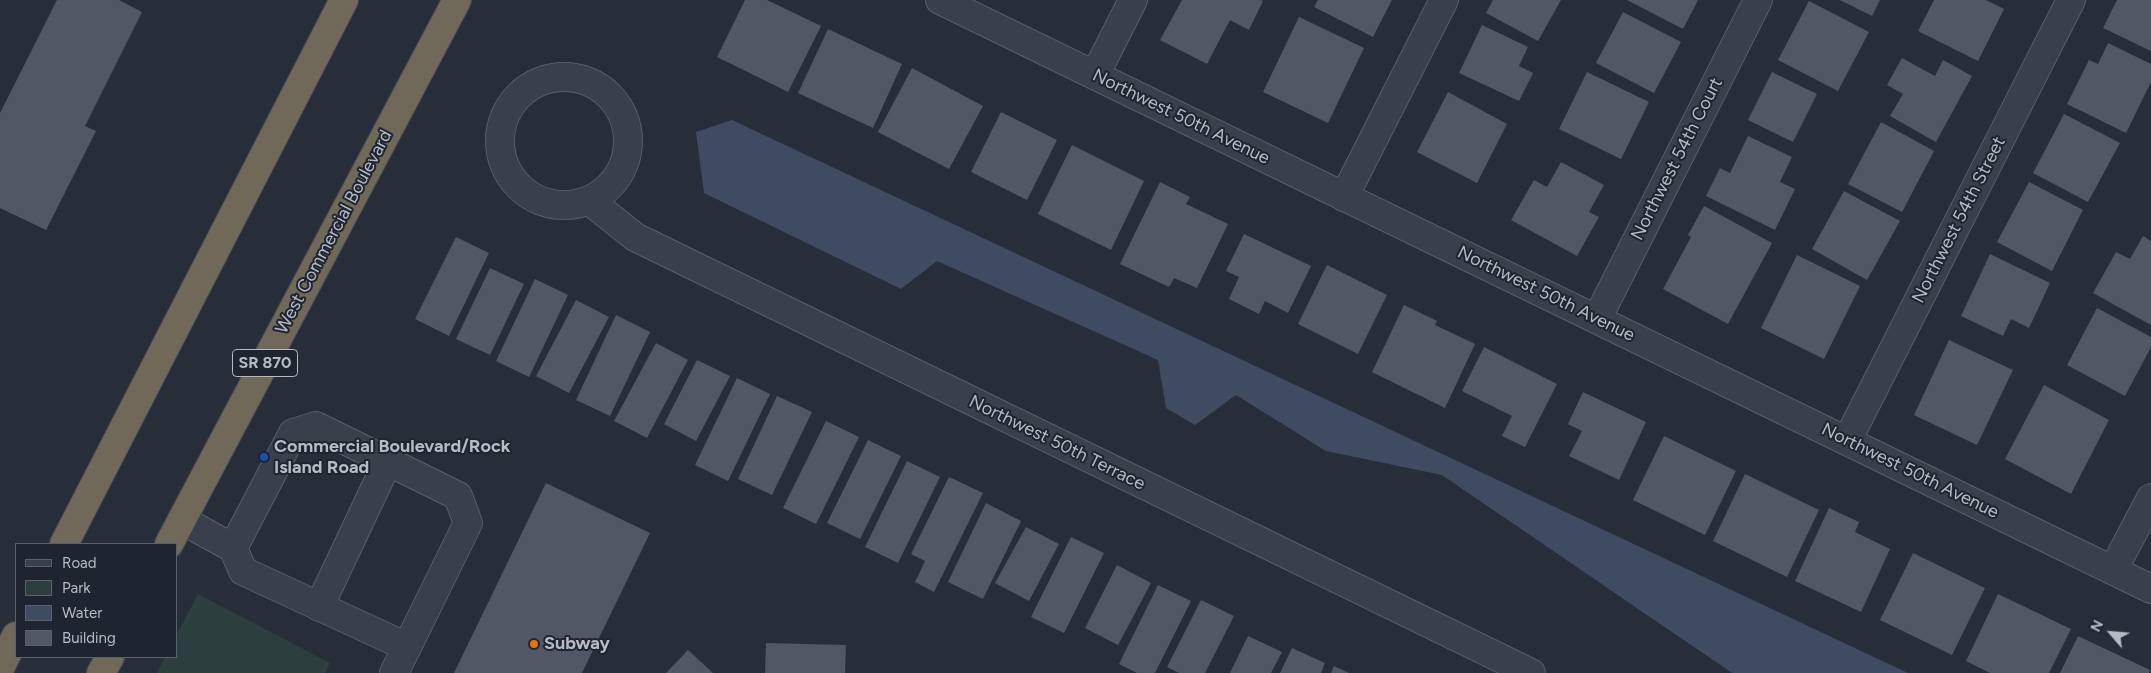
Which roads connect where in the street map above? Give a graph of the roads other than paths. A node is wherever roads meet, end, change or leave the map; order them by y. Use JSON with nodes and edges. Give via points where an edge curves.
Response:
{"nodes":[{"id":1,"x":344,"y":0,"type":"edge"},
{"id":2,"x":457,"y":0,"type":"edge"},
{"id":3,"x":940,"y":0,"type":"edge"},
{"id":4,"x":1133,"y":0,"type":"edge"},
{"id":5,"x":1444,"y":0,"type":"edge"},
{"id":6,"x":1758,"y":0,"type":"edge"},
{"id":7,"x":2071,"y":0,"type":"edge"},
{"id":8,"x":1095,"y":75,"type":"junction"},
{"id":9,"x":1344,"y":197,"type":"junction"},
{"id":10,"x":590,"y":201,"type":"junction"},
{"id":11,"x":1597,"y":319,"type":"junction"},
{"id":12,"x":1847,"y":441,"type":"junction"},
{"id":13,"x":388,"y":461,"type":"junction"},
{"id":14,"x":2151,"y":498,"type":"edge"},
{"id":15,"x":182,"y":520,"type":"junction"},
{"id":16,"x":65,"y":543,"type":"edge"},
{"id":17,"x":170,"y":543,"type":"edge"},
{"id":18,"x":234,"y":548,"type":"junction"},
{"id":19,"x":2113,"y":570,"type":"junction"},
{"id":20,"x":2151,"y":588,"type":"edge"},
{"id":21,"x":319,"y":606,"type":"junction"},
{"id":22,"x":15,"y":638,"type":"edge"},
{"id":23,"x":407,"y":647,"type":"junction"},
{"id":24,"x":109,"y":658,"type":"edge"},
{"id":25,"x":0,"y":668,"type":"edge"},
{"id":26,"x":101,"y":673,"type":"edge"},
{"id":27,"x":394,"y":673,"type":"edge"},
{"id":28,"x":1531,"y":673,"type":"edge"}],
"edges":[{"from":1,"to":16,"type":"highway"},
{"from":2,"to":15,"type":"highway","name":"West Commercial Boulevard","number":"SR 870"},
{"from":3,"to":8,"type":"street","name":"Northwest 50th Avenue"},
{"from":4,"to":8,"type":"street"},
{"from":5,"to":9,"type":"street"},
{"from":6,"to":11,"type":"street","name":"Northwest 54th Court"},
{"from":7,"to":12,"type":"street","name":"Northwest 54th Street"},
{"from":8,"to":9,"type":"street","name":"Northwest 50th Avenue"},
{"from":9,"to":11,"type":"street","name":"Northwest 50th Avenue"},
{"from":10,"to":10,"type":"street","via":[[609,188],[622,170],[629,148],[627,126],[618,105],[603,89],[583,79],[560,76],[538,82],[521,92],[508,108],[501,127],[499,148],[504,168],[516,185],[532,198],[571,206]]},
{"from":10,"to":28,"type":"street","name":"Northwest 50th Terrace","via":[[635,237]]},
{"from":11,"to":12,"type":"street","name":"Northwest 50th Avenue"},
{"from":12,"to":19,"type":"street","name":"Northwest 50th Avenue"},
{"from":13,"to":18,"type":"street","via":[[316,426],[293,433]]},
{"from":13,"to":21,"type":"street"},
{"from":13,"to":23,"type":"street","via":[[458,496],[468,524]]},
{"from":14,"to":19,"type":"street"},
{"from":15,"to":17,"type":"highway","name":"West Commercial Boulevard","number":"SR 870"},
{"from":15,"to":18,"type":"street"},
{"from":18,"to":21,"type":"street","via":[[243,571]]},
{"from":19,"to":20,"type":"street","name":"Northwest 50th Avenue"},
{"from":21,"to":23,"type":"street"},
{"from":22,"to":25,"type":"highway"},
{"from":23,"to":27,"type":"street"},
{"from":24,"to":26,"type":"highway"}]}
